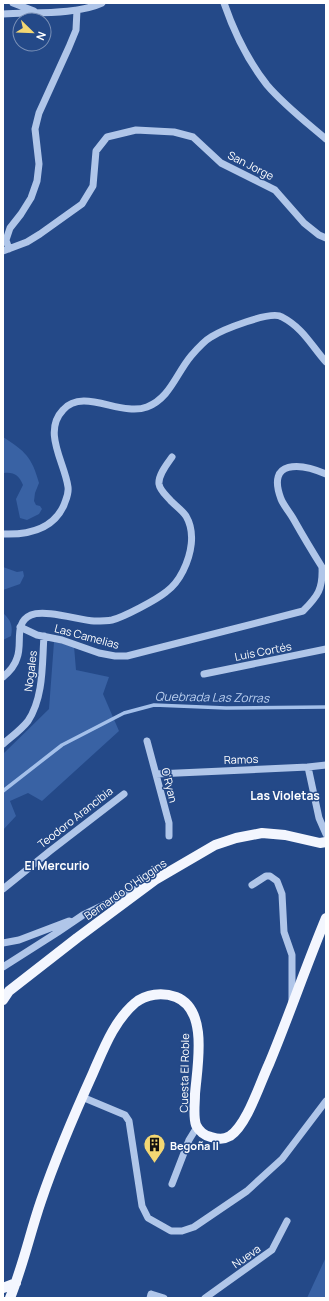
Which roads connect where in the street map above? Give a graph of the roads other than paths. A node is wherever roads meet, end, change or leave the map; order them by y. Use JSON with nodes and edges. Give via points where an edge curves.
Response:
{"nodes":[{"id":1,"x":14,"y":3,"type":"edge"},
{"id":2,"x":102,"y":3,"type":"edge"},
{"id":3,"x":224,"y":3,"type":"edge"},
{"id":4,"x":77,"y":10,"type":"junction"},
{"id":5,"x":37,"y":12,"type":"joint"},
{"id":6,"x":326,"y":139,"type":"edge"},
{"id":7,"x":326,"y":238,"type":"edge"},
{"id":8,"x":6,"y":250,"type":"edge"},
{"id":9,"x":326,"y":362,"type":"edge"},
{"id":10,"x":172,"y":457,"type":"dead end"},
{"id":11,"x":326,"y":474,"type":"edge"},
{"id":12,"x":3,"y":534,"type":"edge"},
{"id":13,"x":324,"y":568,"type":"edge"},
{"id":14,"x":20,"y":627,"type":"junction"},
{"id":15,"x":44,"y":636,"type":"junction"},
{"id":16,"x":326,"y":649,"type":"edge"},
{"id":17,"x":204,"y":674,"type":"dead end"},
{"id":18,"x":3,"y":677,"type":"edge"},
{"id":19,"x":147,"y":741,"type":"dead end"},
{"id":20,"x":3,"y":744,"type":"edge"},
{"id":21,"x":326,"y":765,"type":"edge"},
{"id":22,"x":308,"y":767,"type":"junction"},
{"id":23,"x":156,"y":774,"type":"junction"},
{"id":24,"x":124,"y":794,"type":"dead end"},
{"id":25,"x":326,"y":834,"type":"edge"},
{"id":26,"x":169,"y":836,"type":"dead end"},
{"id":27,"x":326,"y":842,"type":"edge"},
{"id":28,"x":155,"y":880,"type":"junction"},
{"id":29,"x":252,"y":885,"type":"dead end"},
{"id":30,"x":3,"y":889,"type":"edge"},
{"id":31,"x":82,"y":915,"type":"junction"},
{"id":32,"x":326,"y":918,"type":"edge"},
{"id":33,"x":3,"y":943,"type":"edge"},
{"id":34,"x":3,"y":967,"type":"edge"},
{"id":35,"x":3,"y":1000,"type":"edge"},
{"id":36,"x":292,"y":1004,"type":"junction"},
{"id":37,"x":82,"y":1097,"type":"junction"},
{"id":38,"x":326,"y":1101,"type":"edge"},
{"id":39,"x":197,"y":1127,"type":"junction"},
{"id":40,"x":172,"y":1184,"type":"dead end"},
{"id":41,"x":287,"y":1221,"type":"dead end"},
{"id":42,"x":16,"y":1283,"type":"junction"},
{"id":43,"x":3,"y":1288,"type":"edge"},
{"id":44,"x":150,"y":1296,"type":"edge"},
{"id":45,"x":10,"y":1298,"type":"edge"},
{"id":46,"x":164,"y":1298,"type":"edge"},
{"id":47,"x":205,"y":1298,"type":"edge"}],
"edges":[{"from":1,"to":5,"type":"street"},
{"from":2,"to":4,"type":"street"},
{"from":3,"to":6,"type":"street","via":[[247,56],[268,85]]},
{"from":4,"to":5,"type":"street"},
{"from":4,"to":8,"type":"street","via":[[76,30],[39,113],[35,129],[39,164],[37,181],[31,198],[10,228]]},
{"from":7,"to":8,"type":"street","name":"San Jorge","via":[[304,222],[275,190],[221,163],[193,138],[174,132],[136,130],[107,137],[96,151],[92,186],[82,204],[27,242]]},
{"from":9,"to":12,"type":"street","via":[[298,327],[282,316],[259,318],[211,337],[192,355],[172,386],[154,404],[131,409],[79,401],[68,404],[61,411],[54,428],[56,447],[68,489],[61,511],[52,522],[37,530]]},
{"from":10,"to":14,"type":"street","name":"Las Camelias","via":[[158,483],[161,490],[186,516],[192,540],[190,555],[175,584],[166,593],[112,620],[94,621],[62,615],[32,614]]},
{"from":11,"to":13,"type":"street","name":"Las Camelias","via":[[318,470],[289,466],[280,472],[278,483],[281,499]]},
{"from":13,"to":15,"type":"street","name":"Las Camelias","via":[[320,590],[303,611],[127,656],[99,653]]},
{"from":14,"to":15,"type":"street","name":"Las Camelias"},
{"from":14,"to":18,"type":"street","via":[[17,658],[13,667]]},
{"from":15,"to":20,"type":"street","name":"Nogales","via":[[37,701],[29,719]]},
{"from":16,"to":17,"type":"street","name":"Luis Cortés"},
{"from":19,"to":23,"type":"street","name":"O'Ryan"},
{"from":21,"to":22,"type":"street","name":"Ramos"},
{"from":22,"to":23,"type":"street","name":"Ramos"},
{"from":22,"to":25,"type":"street","via":[[319,818]]},
{"from":23,"to":26,"type":"street","name":"O'Ryan","via":[[169,823]]},
{"from":24,"to":30,"type":"street","name":"Teodoro Arancibia"},
{"from":27,"to":28,"type":"main road","name":"Bernardo O'Higgins","via":[[262,833],[236,838],[215,845]]},
{"from":28,"to":31,"type":"street"},
{"from":28,"to":35,"type":"main road","name":"Bernardo O'Higgins","via":[[9,991]]},
{"from":29,"to":36,"type":"street","via":[[270,876],[277,881],[282,894],[284,932],[292,955]]},
{"from":31,"to":33,"type":"street","via":[[19,940]]},
{"from":31,"to":34,"type":"street"},
{"from":32,"to":36,"type":"main road","name":"Cuesta El Roble"},
{"from":36,"to":39,"type":"main road","name":"Cuesta El Roble","via":[[270,1061],[240,1125],[230,1136],[220,1140],[206,1136]]},
{"from":37,"to":38,"type":"street","via":[[125,1115],[129,1121],[142,1206],[148,1218],[171,1231],[194,1227],[248,1191],[282,1159]]},
{"from":37,"to":39,"type":"main road","name":"Cuesta El Roble","via":[[120,1019],[146,996],[169,995],[186,1003],[196,1022],[199,1037],[194,1113]]},
{"from":37,"to":42,"type":"main road","name":"Cuesta El Roble","via":[[40,1203]]},
{"from":39,"to":40,"type":"street","via":[[189,1140]]},
{"from":41,"to":47,"type":"street","name":"Nueva","via":[[272,1250]]},
{"from":42,"to":43,"type":"main road"},
{"from":42,"to":45,"type":"main road","name":"Cuesta El Roble"},
{"from":44,"to":46,"type":"street"}]}
